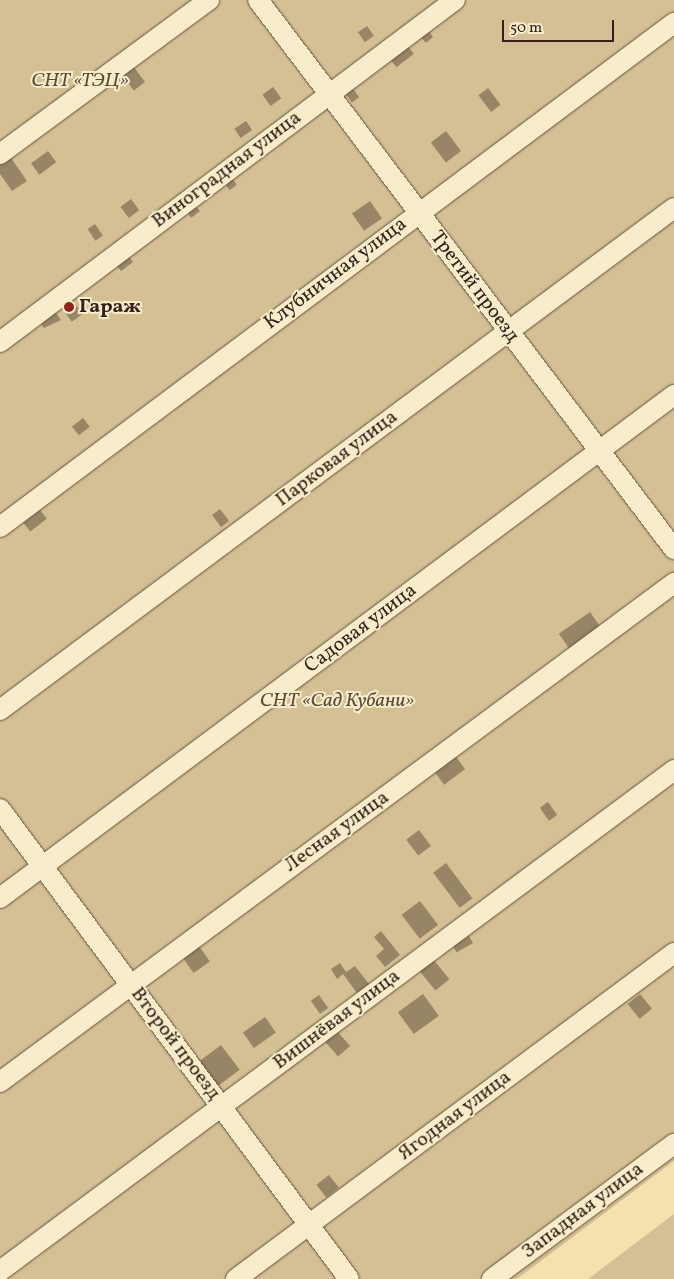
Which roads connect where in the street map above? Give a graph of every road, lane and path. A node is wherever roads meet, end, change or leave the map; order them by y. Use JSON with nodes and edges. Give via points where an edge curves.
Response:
{"nodes":[{"id":1,"x":209,"y":0,"type":"edge"},
{"id":2,"x":258,"y":0,"type":"edge"},
{"id":3,"x":455,"y":0,"type":"edge"},
{"id":4,"x":674,"y":24,"type":"edge"},
{"id":5,"x":328,"y":93,"type":"junction"},
{"id":6,"x":0,"y":154,"type":"edge"},
{"id":7,"x":674,"y":208,"type":"edge"},
{"id":8,"x":418,"y":213,"type":"junction"},
{"id":9,"x":508,"y":331,"type":"junction"},
{"id":10,"x":0,"y":342,"type":"edge"},
{"id":11,"x":674,"y":396,"type":"edge"},
{"id":12,"x":599,"y":451,"type":"junction"},
{"id":13,"x":0,"y":527,"type":"edge"},
{"id":14,"x":674,"y":549,"type":"edge"},
{"id":15,"x":674,"y":582,"type":"edge"},
{"id":16,"x":0,"y":710,"type":"edge"},
{"id":17,"x":674,"y":770,"type":"edge"},
{"id":18,"x":0,"y":809,"type":"edge"},
{"id":19,"x":42,"y":866,"type":"junction"},
{"id":20,"x":0,"y":898,"type":"edge"},
{"id":21,"x":674,"y":953,"type":"edge"},
{"id":22,"x":130,"y":985,"type":"junction"},
{"id":23,"x":0,"y":1082,"type":"edge"},
{"id":24,"x":221,"y":1106,"type":"junction"},
{"id":25,"x":674,"y":1144,"type":"edge"},
{"id":26,"x":310,"y":1224,"type":"junction"},
{"id":27,"x":0,"y":1271,"type":"edge"},
{"id":28,"x":236,"y":1279,"type":"edge"},
{"id":29,"x":350,"y":1279,"type":"edge"},
{"id":30,"x":492,"y":1279,"type":"edge"}],
"edges":[{"from":1,"to":6,"type":"street"},
{"from":2,"to":5,"type":"street","name":"Третий проезд"},
{"from":3,"to":5,"type":"street","name":"Виноградная улица"},
{"from":4,"to":8,"type":"street","name":"Клубничная улица"},
{"from":5,"to":8,"type":"street","name":"Третий проезд"},
{"from":5,"to":10,"type":"street","name":"Виноградная улица"},
{"from":7,"to":9,"type":"street","name":"Парковая улица"},
{"from":8,"to":9,"type":"street","name":"Третий проезд"},
{"from":8,"to":13,"type":"street","name":"Клубничная улица"},
{"from":9,"to":12,"type":"street","name":"Третий проезд"},
{"from":9,"to":16,"type":"street","name":"Парковая улица"},
{"from":11,"to":12,"type":"street","name":"Садовая улица"},
{"from":12,"to":14,"type":"street","name":"Третий проезд"},
{"from":12,"to":19,"type":"street","name":"Садовая улица"},
{"from":15,"to":22,"type":"street","name":"Лесная улица"},
{"from":17,"to":24,"type":"street","name":"Вишнёвая улица"},
{"from":18,"to":19,"type":"street","name":"Второй проезд"},
{"from":19,"to":20,"type":"street","name":"Садовая улица"},
{"from":19,"to":22,"type":"street","name":"Второй проезд"},
{"from":21,"to":26,"type":"street","name":"Ягодная улица"},
{"from":22,"to":23,"type":"street","name":"Лесная улица"},
{"from":22,"to":24,"type":"street","name":"Второй проезд"},
{"from":24,"to":26,"type":"street","name":"Второй проезд"},
{"from":24,"to":27,"type":"street","name":"Вишнёвая улица"},
{"from":25,"to":30,"type":"street","name":"Западная улица"},
{"from":26,"to":28,"type":"street","name":"Ягодная улица"},
{"from":26,"to":29,"type":"street","name":"Второй проезд"}]}
